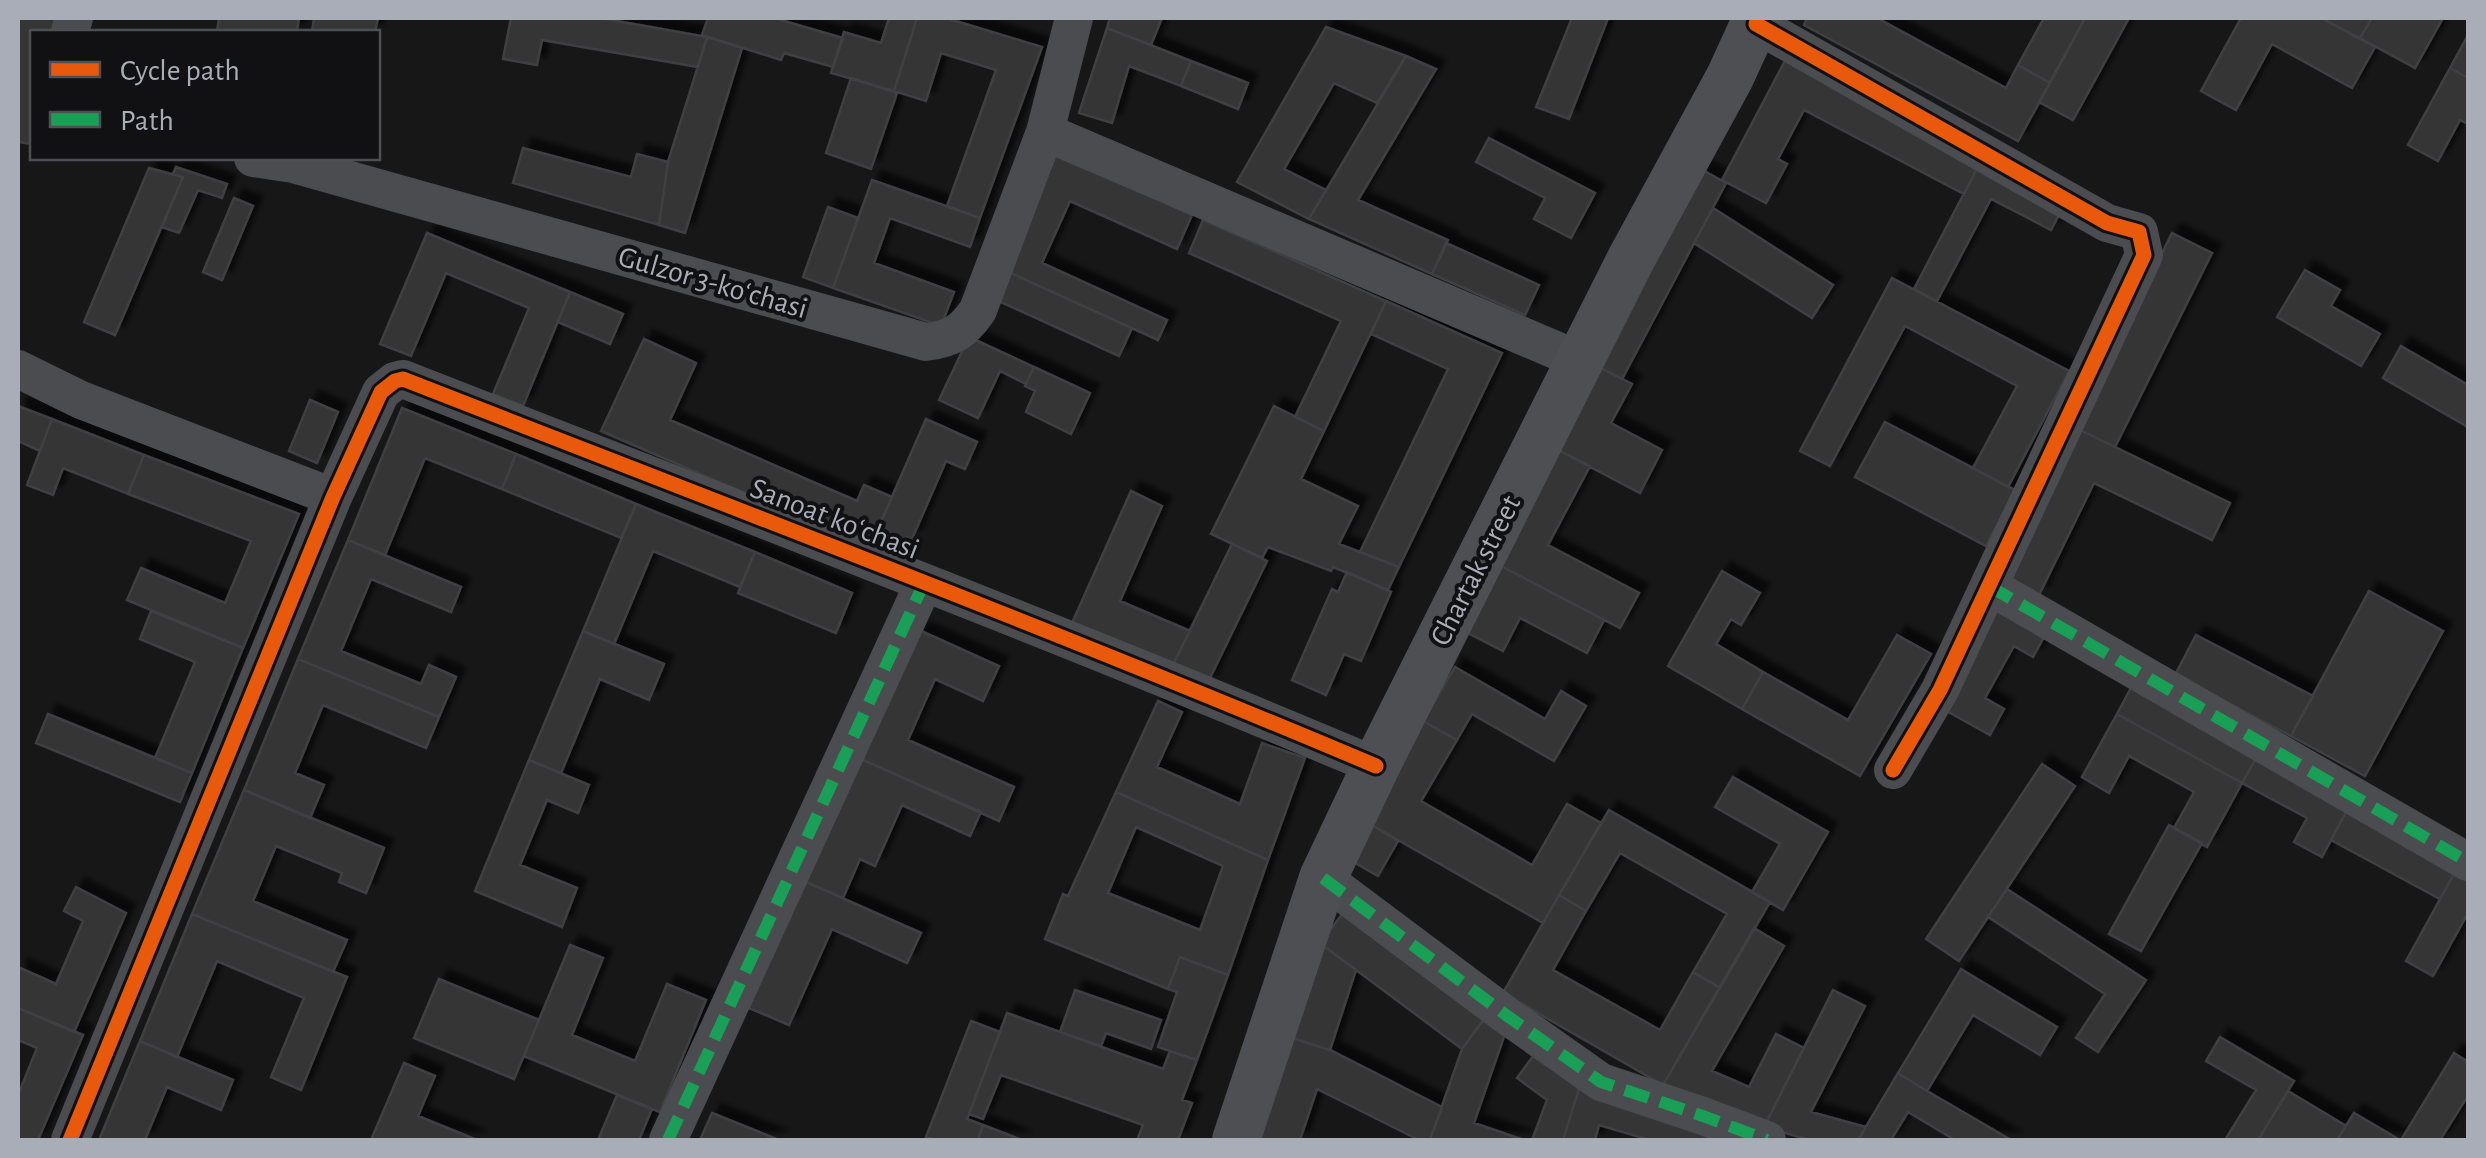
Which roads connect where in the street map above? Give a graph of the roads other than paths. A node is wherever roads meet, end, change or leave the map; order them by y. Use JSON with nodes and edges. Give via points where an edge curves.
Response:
{"nodes":[{"id":1,"x":1074,"y":18,"type":"edge"},
{"id":2,"x":1756,"y":21,"type":"edge"},
{"id":3,"x":1045,"y":132,"type":"junction"},
{"id":4,"x":266,"y":160,"type":"edge"},
{"id":5,"x":1581,"y":361,"type":"junction"},
{"id":6,"x":18,"y":369,"type":"edge"},
{"id":7,"x":334,"y":497,"type":"junction"},
{"id":8,"x":924,"y":582,"type":"junction"},
{"id":9,"x":1989,"y":586,"type":"junction"},
{"id":10,"x":1376,"y":766,"type":"junction"},
{"id":11,"x":1894,"y":770,"type":"dead end"},
{"id":12,"x":2468,"y":862,"type":"edge"},
{"id":13,"x":1323,"y":878,"type":"junction"},
{"id":14,"x":70,"y":1140,"type":"edge"},
{"id":15,"x":668,"y":1140,"type":"edge"},
{"id":16,"x":1236,"y":1140,"type":"edge"},
{"id":17,"x":1767,"y":1140,"type":"edge"}],
"edges":[{"from":1,"to":3,"type":"street","name":"Gulzor 3-koʻchasi"},
{"from":2,"to":5,"type":"main road","name":"Chartak street"},
{"from":2,"to":9,"type":"street","via":[[2108,223],[2139,232],[2144,255]]},
{"from":3,"to":4,"type":"street","name":"Gulzor 3-koʻchasi","via":[[978,310],[946,340],[926,342]]},
{"from":3,"to":5,"type":"street"},
{"from":5,"to":10,"type":"main road","name":"Chartak street"},
{"from":6,"to":7,"type":"street","via":[[81,400]]},
{"from":7,"to":8,"type":"street","name":"Sanoat koʻchasi","via":[[381,392],[403,380]]},
{"from":7,"to":14,"type":"street","name":"Sanoat koʻchasi"},
{"from":8,"to":10,"type":"street","name":"Sanoat koʻchasi"},
{"from":8,"to":15,"type":"street"},
{"from":9,"to":11,"type":"street"},
{"from":9,"to":12,"type":"street"},
{"from":10,"to":13,"type":"main road","name":"Chartak street"},
{"from":13,"to":16,"type":"main road","name":"Chartak street"},
{"from":13,"to":17,"type":"street","via":[[1601,1082]]}]}
